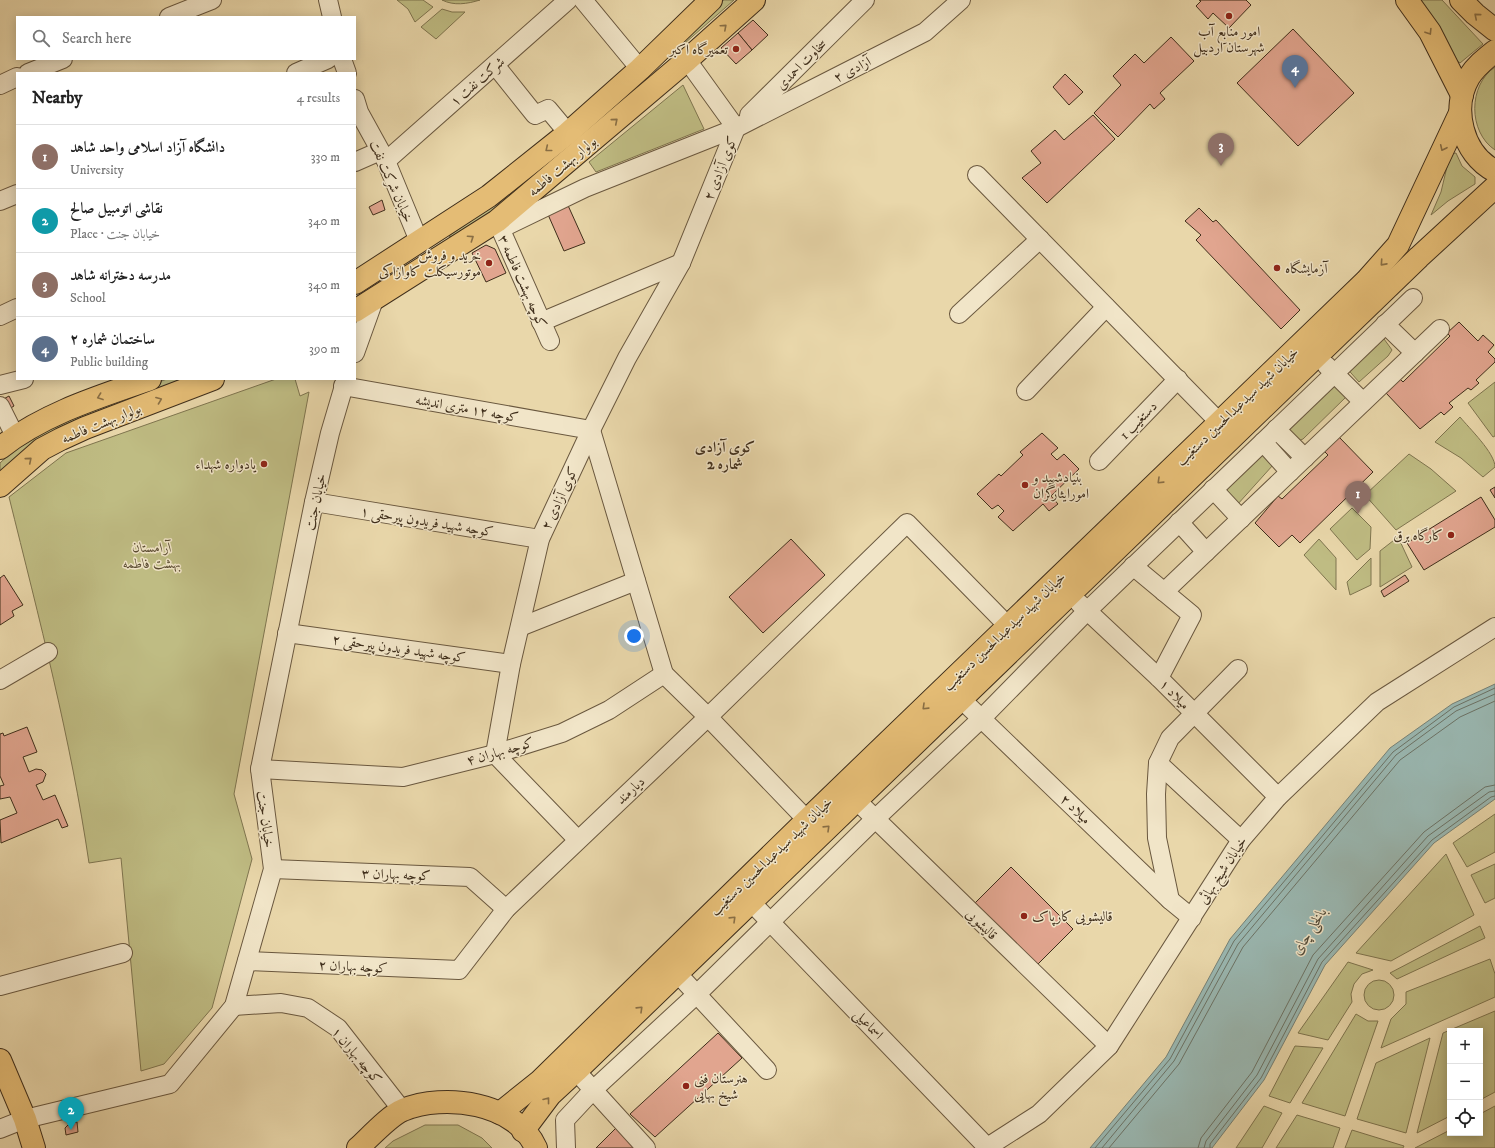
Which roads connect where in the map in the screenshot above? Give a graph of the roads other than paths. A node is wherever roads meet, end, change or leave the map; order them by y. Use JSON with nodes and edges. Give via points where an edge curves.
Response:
{"nodes":[{"id":1,"x":212,"y":0,"type":"edge"},
{"id":2,"x":328,"y":0,"type":"edge"},
{"id":3,"x":568,"y":0,"type":"edge"},
{"id":4,"x":583,"y":0,"type":"edge"},
{"id":5,"x":711,"y":0,"type":"edge"},
{"id":6,"x":754,"y":0,"type":"edge"},
{"id":7,"x":865,"y":0,"type":"edge"},
{"id":8,"x":961,"y":0,"type":"edge"},
{"id":9,"x":1406,"y":0,"type":"edge"},
{"id":10,"x":1461,"y":0,"type":"edge"},
{"id":11,"x":172,"y":16,"type":"edge"},
{"id":12,"x":332,"y":16,"type":"edge"},
{"id":13,"x":1495,"y":30,"type":"edge"},
{"id":14,"x":1495,"y":51,"type":"edge"},
{"id":15,"x":60,"y":60,"type":"edge"},
{"id":16,"x":326,"y":60,"type":"edge"},
{"id":17,"x":342,"y":60,"type":"edge"},
{"id":18,"x":687,"y":60,"type":"junction"},
{"id":19,"x":495,"y":65,"type":"junction"},
{"id":20,"x":640,"y":69,"type":"junction"},
{"id":21,"x":30,"y":72,"type":"edge"},
{"id":22,"x":298,"y":72,"type":"edge"},
{"id":23,"x":347,"y":72,"type":"edge"},
{"id":24,"x":16,"y":77,"type":"edge"},
{"id":25,"x":0,"y":85,"type":"edge"},
{"id":26,"x":356,"y":102,"type":"edge"},
{"id":27,"x":1461,"y":104,"type":"junction"},
{"id":28,"x":736,"y":128,"type":"junction"},
{"id":29,"x":568,"y":133,"type":"junction"},
{"id":30,"x":383,"y":156,"type":"junction"},
{"id":31,"x":356,"y":162,"type":"edge"},
{"id":32,"x":1495,"y":171,"type":"edge"},
{"id":33,"x":977,"y":175,"type":"dead end"},
{"id":34,"x":1495,"y":187,"type":"edge"},
{"id":35,"x":16,"y":194,"type":"edge"},
{"id":36,"x":0,"y":201,"type":"edge"},
{"id":37,"x":1408,"y":223,"type":"junction"},
{"id":38,"x":499,"y":225,"type":"junction"},
{"id":39,"x":1040,"y":240,"type":"junction"},
{"id":40,"x":418,"y":241,"type":"junction"},
{"id":41,"x":1435,"y":243,"type":"junction"},
{"id":42,"x":681,"y":263,"type":"junction"},
{"id":43,"x":431,"y":264,"type":"junction"},
{"id":44,"x":356,"y":282,"type":"edge"},
{"id":45,"x":1413,"y":298,"type":"dead end"},
{"id":46,"x":374,"y":300,"type":"junction"},
{"id":47,"x":1106,"y":307,"type":"junction"},
{"id":48,"x":16,"y":308,"type":"edge"},
{"id":49,"x":356,"y":310,"type":"edge"},
{"id":50,"x":959,"y":314,"type":"dead end"},
{"id":51,"x":0,"y":316,"type":"edge"},
{"id":52,"x":541,"y":322,"type":"junction"},
{"id":53,"x":1385,"y":324,"type":"junction"},
{"id":54,"x":1440,"y":329,"type":"dead end"},
{"id":55,"x":550,"y":341,"type":"dead end"},
{"id":56,"x":356,"y":350,"type":"edge"},
{"id":57,"x":1415,"y":353,"type":"junction"},
{"id":58,"x":1317,"y":356,"type":"junction"},
{"id":59,"x":1334,"y":373,"type":"junction"},
{"id":60,"x":1178,"y":379,"type":"junction"},
{"id":61,"x":20,"y":380,"type":"edge"},
{"id":62,"x":147,"y":380,"type":"edge"},
{"id":63,"x":210,"y":380,"type":"edge"},
{"id":64,"x":343,"y":381,"type":"edge"},
{"id":65,"x":0,"y":385,"type":"edge"},
{"id":66,"x":1026,"y":391,"type":"dead end"},
{"id":67,"x":1363,"y":402,"type":"junction"},
{"id":68,"x":0,"y":406,"type":"edge"},
{"id":69,"x":1220,"y":423,"type":"junction"},
{"id":70,"x":1276,"y":429,"type":"junction"},
{"id":71,"x":591,"y":430,"type":"junction"},
{"id":72,"x":8,"y":442,"type":"edge"},
{"id":73,"x":1263,"y":442,"type":"junction"},
{"id":74,"x":1305,"y":458,"type":"junction"},
{"id":75,"x":1098,"y":461,"type":"dead end"},
{"id":76,"x":1290,"y":472,"type":"junction"},
{"id":77,"x":0,"y":486,"type":"edge"},
{"id":78,"x":1213,"y":489,"type":"junction"},
{"id":79,"x":314,"y":502,"type":"junction"},
{"id":80,"x":1241,"y":519,"type":"junction"},
{"id":81,"x":1179,"y":522,"type":"junction"},
{"id":82,"x":540,"y":540,"type":"junction"},
{"id":83,"x":1206,"y":552,"type":"junction"},
{"id":84,"x":1133,"y":566,"type":"junction"},
{"id":85,"x":636,"y":581,"type":"junction"},
{"id":86,"x":1164,"y":592,"type":"junction"},
{"id":87,"x":1070,"y":594,"type":"junction"},
{"id":88,"x":1088,"y":610,"type":"junction"},
{"id":89,"x":520,"y":627,"type":"junction"},
{"id":90,"x":1009,"y":627,"type":"junction"},
{"id":91,"x":1495,"y":627,"type":"edge"},
{"id":92,"x":287,"y":633,"type":"junction"},
{"id":93,"x":48,"y":652,"type":"dead end"},
{"id":94,"x":511,"y":664,"type":"junction"},
{"id":95,"x":1238,"y":669,"type":"dead end"},
{"id":96,"x":664,"y":674,"type":"junction"},
{"id":97,"x":1159,"y":678,"type":"junction"},
{"id":98,"x":0,"y":680,"type":"edge"},
{"id":99,"x":960,"y":699,"type":"junction"},
{"id":100,"x":1195,"y":714,"type":"junction"},
{"id":101,"x":708,"y":717,"type":"junction"},
{"id":102,"x":982,"y":718,"type":"junction"},
{"id":103,"x":495,"y":754,"type":"junction"},
{"id":104,"x":1158,"y":763,"type":"junction"},
{"id":105,"x":260,"y":769,"type":"junction"},
{"id":106,"x":1278,"y":797,"type":"junction"},
{"id":107,"x":856,"y":800,"type":"junction"},
{"id":108,"x":875,"y":819,"type":"junction"},
{"id":109,"x":806,"y":820,"type":"junction"},
{"id":110,"x":578,"y":839,"type":"junction"},
{"id":111,"x":1241,"y":840,"type":"junction"},
{"id":112,"x":273,"y":869,"type":"junction"},
{"id":113,"x":1170,"y":900,"type":"junction"},
{"id":114,"x":751,"y":902,"type":"junction"},
{"id":115,"x":506,"y":909,"type":"junction"},
{"id":116,"x":1192,"y":918,"type":"junction"},
{"id":117,"x":770,"y":922,"type":"junction"},
{"id":118,"x":123,"y":953,"type":"dead end"},
{"id":119,"x":247,"y":961,"type":"junction"},
{"id":120,"x":459,"y":970,"type":"joint"},
{"id":121,"x":677,"y":973,"type":"junction"},
{"id":122,"x":0,"y":986,"type":"edge"},
{"id":123,"x":697,"y":994,"type":"junction"},
{"id":124,"x":234,"y":1006,"type":"junction"},
{"id":125,"x":1109,"y":1046,"type":"junction"},
{"id":126,"x":0,"y":1060,"type":"edge"},
{"id":127,"x":766,"y":1070,"type":"dead end"},
{"id":128,"x":576,"y":1071,"type":"junction"},
{"id":129,"x":592,"y":1090,"type":"junction"},
{"id":130,"x":402,"y":1110,"type":"junction"},
{"id":131,"x":500,"y":1113,"type":"junction"},
{"id":132,"x":25,"y":1119,"type":"junction"},
{"id":133,"x":0,"y":1129,"type":"edge"},
{"id":134,"x":529,"y":1139,"type":"edge"},
{"id":135,"x":34,"y":1148,"type":"edge"},
{"id":136,"x":358,"y":1148,"type":"edge"},
{"id":137,"x":566,"y":1148,"type":"edge"},
{"id":138,"x":646,"y":1148,"type":"edge"},
{"id":139,"x":987,"y":1148,"type":"edge"}],
"edges":[{"from":1,"to":11,"type":"street"},
{"from":2,"to":12,"type":"street"},
{"from":3,"to":19,"type":"street","name":"شرکت نفت ۱"},
{"from":4,"to":20,"type":"street"},
{"from":5,"to":20,"type":"main road","name":"بولوار بهشت فاطمه"},
{"from":18,"to":6,"type":"main road","name":"بولوار بهشت فاطمه","one_way":true},
{"from":7,"to":28,"type":"street","name":"سخاوت احمدی"},
{"from":8,"to":28,"type":"street","name":"آزادی ۲","via":[[925,32]]},
{"from":9,"to":27,"type":"main road","one_way":true,"via":[[1430,32]]},
{"from":13,"to":10,"type":"main road","one_way":true},
{"from":14,"to":27,"type":"main road","name":"خیابان شهید سیدعبدالحسین دستغیب","via":[[1476,67],[1469,77]]},
{"from":15,"to":21,"type":"street"},
{"from":16,"to":22,"type":"street"},
{"from":17,"to":23,"type":"street"},
{"from":18,"to":28,"type":"street","name":"کوی آزادی ۲"},
{"from":38,"to":18,"type":"main road","name":"بولوار بهشت فاطمه","one_way":true},
{"from":19,"to":29,"type":"street","via":[[535,115],[548,109]]},
{"from":19,"to":30,"type":"street","name":"شرکت نفت ۱"},
{"from":20,"to":29,"type":"main road","name":"بولوار بهشت فاطمه"},
{"from":24,"to":25,"type":"street"},
{"from":26,"to":30,"type":"street","name":"خیابان شرکت نفت"},
{"from":27,"to":32,"type":"main road","via":[[1462,129],[1469,145],[1479,158]]},
{"from":27,"to":37,"type":"main road","name":"خیابان شهید سیدعبدالحسین دستغیب","one_way":true},
{"from":28,"to":38,"type":"street","name":"آزادی ۲"},
{"from":28,"to":42,"type":"street","name":"کوی آزادی ۲"},
{"from":29,"to":40,"type":"main road","name":"بولوار بهشت فاطمه","one_way":true,"via":[[489,196]]},
{"from":30,"to":31,"type":"street","name":"شرکت نفت ۱"},
{"from":30,"to":40,"type":"street","name":"خیابان شرکت نفت"},
{"from":33,"to":39,"type":"street"},
{"from":34,"to":41,"type":"main road","name":"خیابان شهید سیدعبدالحسین دستغیب"},
{"from":35,"to":36,"type":"street"},
{"from":37,"to":41,"type":"main road","via":[[1420,223],[1431,231]]},
{"from":37,"to":69,"type":"main road","name":"خیابان شهید سیدعبدالحسین دستغیب","one_way":true,"via":[[1392,252],[1366,281]]},
{"from":43,"to":38,"type":"main road","name":"بولوار بهشت فاطمه","one_way":true},
{"from":38,"to":52,"type":"street","name":"کوچه بهشت فاطمه ۳"},
{"from":39,"to":47,"type":"street"},
{"from":39,"to":50,"type":"street"},
{"from":40,"to":43,"type":"main road"},
{"from":40,"to":44,"type":"main road","name":"بولوار بهشت فاطمه"},
{"from":41,"to":58,"type":"main road","name":"خیابان شهید سیدعبدالحسین دستغیب"},
{"from":42,"to":52,"type":"street"},
{"from":42,"to":71,"type":"street","name":"کوی آزادی ۲","via":[[627,358]]},
{"from":43,"to":46,"type":"main road","name":"بولوار بهشت فاطمه"},
{"from":45,"to":53,"type":"street"},
{"from":46,"to":49,"type":"main road","name":"بولوار بهشت فاطمه"},
{"from":46,"to":56,"type":"street"},
{"from":47,"to":60,"type":"street"},
{"from":47,"to":66,"type":"street"},
{"from":48,"to":51,"type":"street"},
{"from":52,"to":55,"type":"street","name":"کوچه بهشت فاطمه ۳"},
{"from":53,"to":57,"type":"street"},
{"from":53,"to":59,"type":"street"},
{"from":54,"to":57,"type":"street"},
{"from":57,"to":67,"type":"street"},
{"from":58,"to":59,"type":"street"},
{"from":58,"to":87,"type":"main road","name":"خیابان شهید سیدعبدالحسین دستغیب"},
{"from":59,"to":67,"type":"street"},
{"from":59,"to":70,"type":"street"},
{"from":60,"to":69,"type":"street"},
{"from":60,"to":75,"type":"street","name":"دستغیب 1"},
{"from":61,"to":65,"type":"street"},
{"from":62,"to":72,"type":"main road","name":"بولوار بهشت فاطمه","one_way":true,"via":[[77,405],[39,423]]},
{"from":77,"to":63,"type":"main road","name":"بولوار بهشت فاطمه","one_way":true,"via":[[42,449],[85,428]]},
{"from":64,"to":71,"type":"street","name":"کوچه ۱۲ متری اندیشه"},
{"from":64,"to":79,"type":"street","name":"خیابان جنت"},
{"from":67,"to":74,"type":"street"},
{"from":68,"to":72,"type":"street"},
{"from":69,"to":90,"type":"main road","name":"خیابان شهید سیدعبدالحسین دستغیب","one_way":true},
{"from":70,"to":73,"type":"street"},
{"from":70,"to":74,"type":"street"},
{"from":71,"to":82,"type":"street","name":"کوی آزادی ۲"},
{"from":71,"to":85,"type":"street"},
{"from":73,"to":76,"type":"street"},
{"from":73,"to":78,"type":"street"},
{"from":74,"to":76,"type":"street"},
{"from":76,"to":80,"type":"street"},
{"from":78,"to":80,"type":"street"},
{"from":78,"to":81,"type":"street"},
{"from":79,"to":82,"type":"street","name":"کوچه شهید فریدون پیرحقی ۱"},
{"from":79,"to":92,"type":"street","name":"خیابان جنت"},
{"from":80,"to":83,"type":"street"},
{"from":81,"to":83,"type":"street"},
{"from":81,"to":84,"type":"street"},
{"from":82,"to":89,"type":"street","name":"کوی آزادی ۲"},
{"from":83,"to":86,"type":"street"},
{"from":84,"to":86,"type":"street"},
{"from":84,"to":88,"type":"street"},
{"from":85,"to":89,"type":"street"},
{"from":85,"to":96,"type":"street"},
{"from":86,"to":97,"type":"street","via":[[1192,615]]},
{"from":87,"to":88,"type":"street","name":"میلاد ۱"},
{"from":87,"to":99,"type":"main road","name":"خیابان شهید سیدعبدالحسین دستغیب"},
{"from":88,"to":97,"type":"street","name":"میلاد ۱"},
{"from":88,"to":102,"type":"street"},
{"from":89,"to":94,"type":"street","name":"کوی آزادی ۲"},
{"from":90,"to":101,"type":"street","name":"دیارمند","via":[[907,523]]},
{"from":90,"to":109,"type":"main road","name":"خیابان شهید سیدعبدالحسین دستغیب","one_way":true},
{"from":91,"to":106,"type":"street","name":"خیابان شیخ بهائی","via":[[1377,702]]},
{"from":92,"to":94,"type":"street","name":"کوچه شهید فریدون پیرحقی ۲"},
{"from":92,"to":105,"type":"street","name":"خیابان جنت"},
{"from":93,"to":98,"type":"street"},
{"from":94,"to":103,"type":"street","name":"کوی آزادی ۲"},
{"from":95,"to":100,"type":"street"},
{"from":96,"to":101,"type":"street"},
{"from":96,"to":103,"type":"street","name":"کوچه بهاران ۴","via":[[609,710],[562,733]]},
{"from":97,"to":100,"type":"street","name":"میلاد ۱"},
{"from":99,"to":102,"type":"street","name":"میلاد ۲"},
{"from":99,"to":107,"type":"main road","name":"خیابان شهید سیدعبدالحسین دستغیب"},
{"from":100,"to":104,"type":"street","via":[[1170,738]]},
{"from":100,"to":106,"type":"street","name":"میلاد ۱"},
{"from":101,"to":109,"type":"street"},
{"from":101,"to":110,"type":"street","name":"دیارمند"},
{"from":102,"to":108,"type":"street"},
{"from":102,"to":113,"type":"street","name":"میلاد ۲"},
{"from":103,"to":105,"type":"street","name":"کوچه بهاران ۴","via":[[404,777]]},
{"from":103,"to":110,"type":"street"},
{"from":104,"to":111,"type":"street"},
{"from":104,"to":113,"type":"street","via":[[1157,838]]},
{"from":105,"to":112,"type":"street","name":"خیابان جنت"},
{"from":106,"to":111,"type":"street","name":"خیابان شیخ بهائی"},
{"from":107,"to":108,"type":"street","name":"قالیشویی"},
{"from":114,"to":107,"type":"main road","name":"خیابان شهید سیدعبدالحسین دستغیب","one_way":true},
{"from":108,"to":117,"type":"street"},
{"from":108,"to":125,"type":"street","name":"قالیشویی"},
{"from":109,"to":131,"type":"main road","name":"خیابان شهید سیدعبدالحسین دستغیب","via":[[540,1081]]},
{"from":110,"to":115,"type":"street","name":"دیارمند"},
{"from":111,"to":116,"type":"street","name":"خیابان شیخ بهائی"},
{"from":112,"to":115,"type":"street","name":"کوچه بهاران ۳","via":[[470,877]]},
{"from":112,"to":119,"type":"street","name":"خیابان جنت"},
{"from":113,"to":116,"type":"street","name":"میلاد ۲"},
{"from":114,"to":117,"type":"street","name":"اسماعیلی"},
{"from":121,"to":114,"type":"main road","name":"خیابان شهید سیدعبدالحسین دستغیب","one_way":true},
{"from":115,"to":120,"type":"street","name":"دیارمند"},
{"from":116,"to":125,"type":"street","name":"خیابان شیخ بهائی"},
{"from":117,"to":123,"type":"street"},
{"from":117,"to":139,"type":"street","name":"اسماعیلی"},
{"from":118,"to":122,"type":"street"},
{"from":119,"to":120,"type":"street","name":"کوچه بهاران ۲"},
{"from":119,"to":124,"type":"street","name":"خیابان جنت"},
{"from":121,"to":123,"type":"street"},
{"from":128,"to":121,"type":"main road","name":"خیابان شهید سیدعبدالحسین دستغیب","one_way":true},
{"from":123,"to":127,"type":"street"},
{"from":123,"to":129,"type":"street"},
{"from":124,"to":130,"type":"street","name":"کوچه بهاران ۱","via":[[281,1003],[308,1008],[338,1028]]},
{"from":124,"to":132,"type":"street","name":"خیابان جنت","via":[[170,1084]]},
{"from":125,"to":139,"type":"street","name":"خیابان شیخ بهائی","via":[[1039,1114]]},
{"from":126,"to":132,"type":"main road"},
{"from":128,"to":129,"type":"street"},
{"from":134,"to":128,"type":"main road","name":"خیابان شهید سیدعبدالحسین دستغیب","one_way":true,"via":[[550,1095]]},
{"from":129,"to":137,"type":"street","via":[[565,1120]]},
{"from":129,"to":138,"type":"street"},
{"from":130,"to":131,"type":"main road","via":[[442,1101],[484,1106]]},
{"from":130,"to":136,"type":"main road"},
{"from":131,"to":134,"type":"main road","via":[[512,1120]]},
{"from":132,"to":133,"type":"street","name":"خیابان جنت"},
{"from":132,"to":135,"type":"main road"}]}
